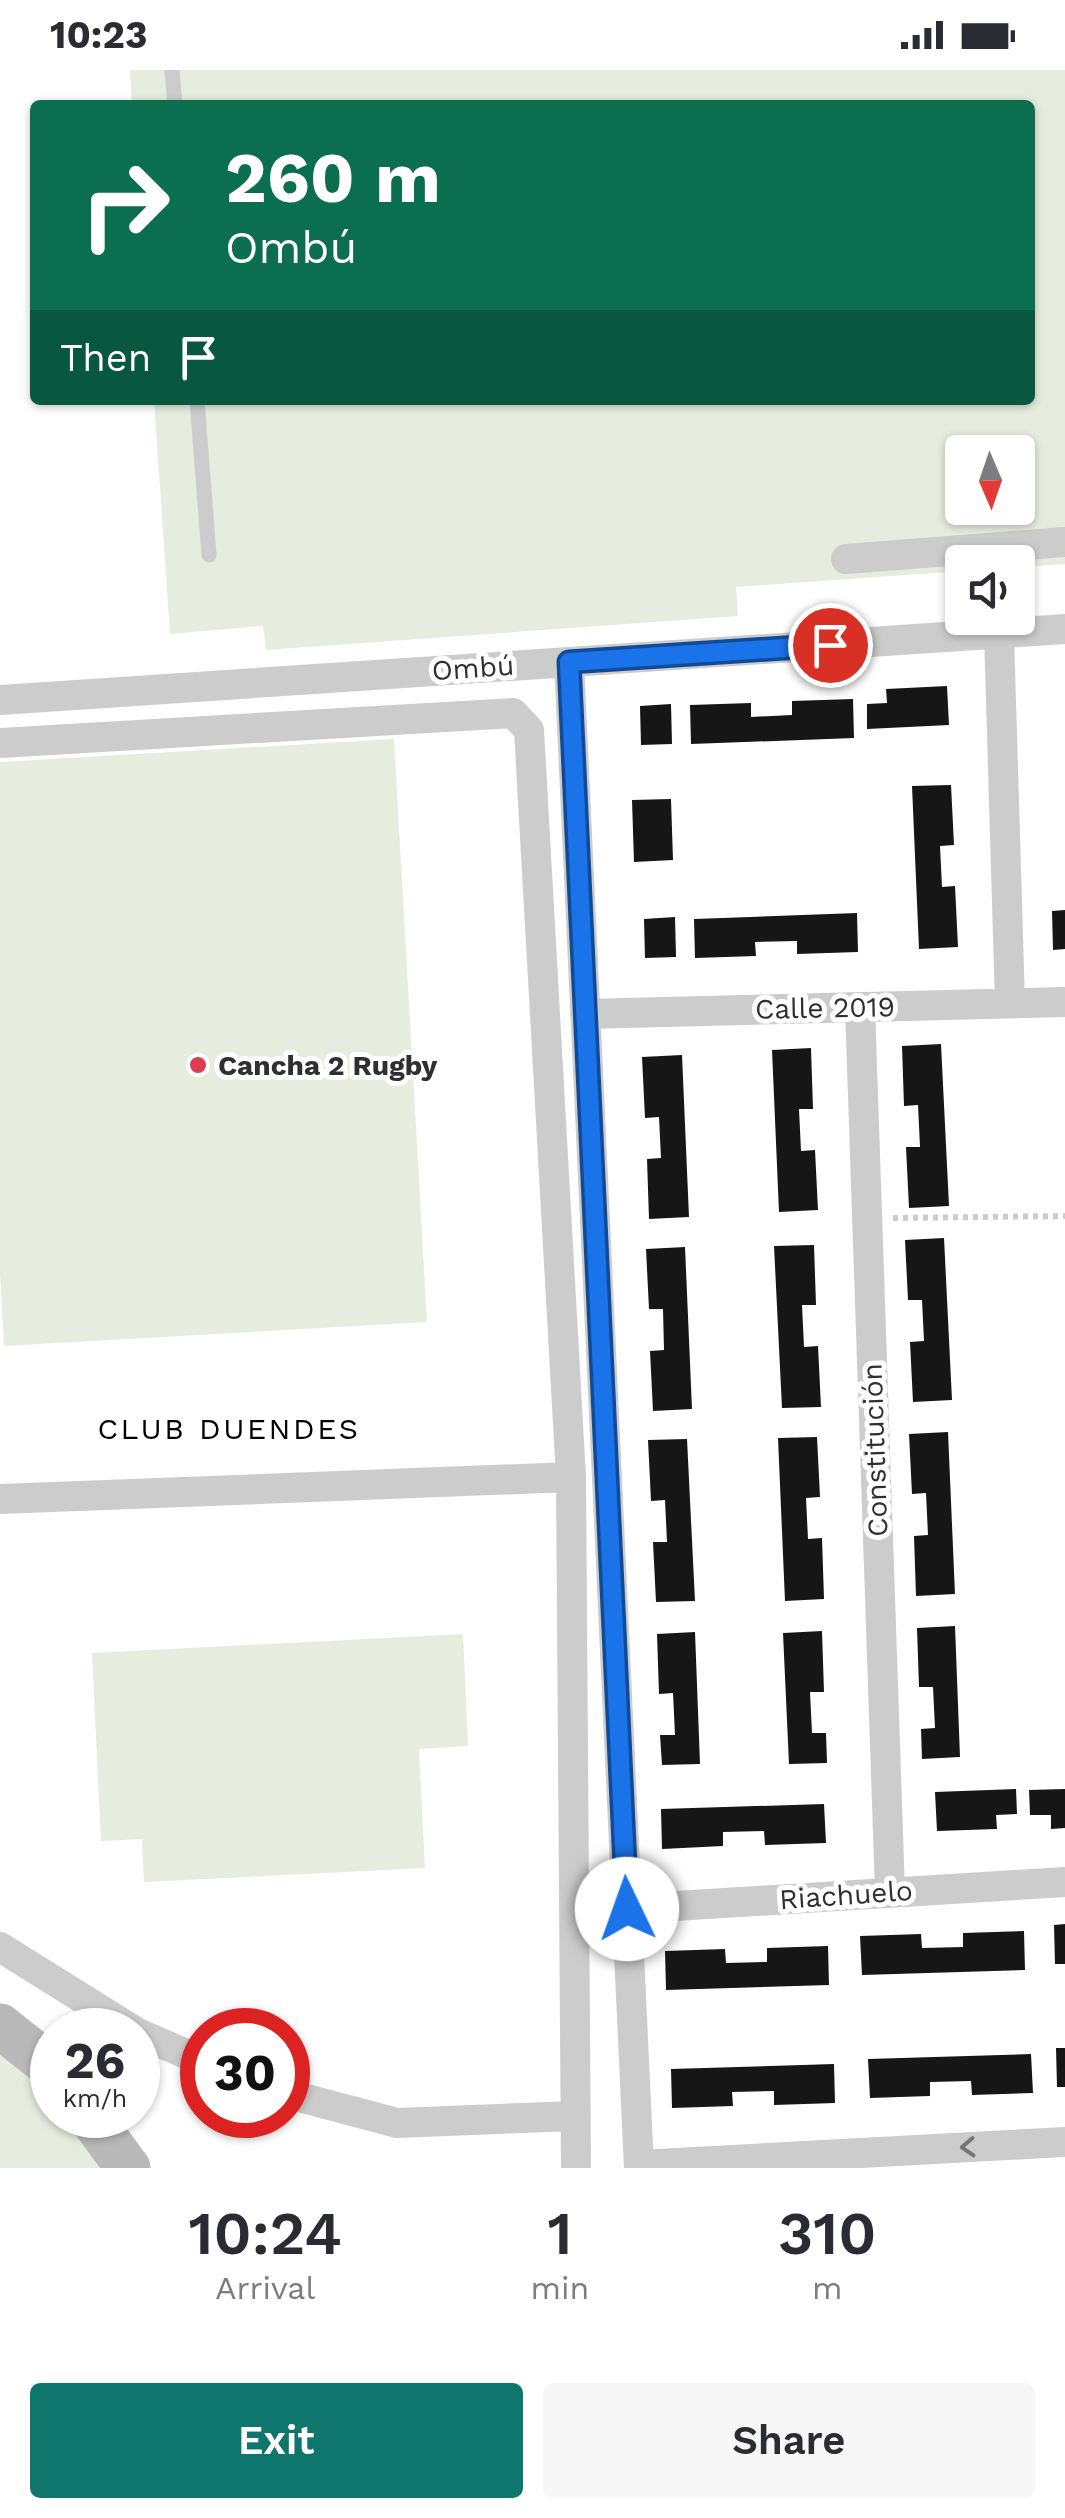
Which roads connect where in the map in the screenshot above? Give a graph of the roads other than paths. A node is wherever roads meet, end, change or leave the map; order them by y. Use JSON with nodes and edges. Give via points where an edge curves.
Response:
{"nodes":[{"id":1,"x":172,"y":70,"type":"edge"},
{"id":2,"x":175,"y":100,"type":"edge"},
{"id":3,"x":197,"y":405,"type":"edge"},
{"id":4,"x":1065,"y":542,"type":"edge"},
{"id":5,"x":209,"y":554,"type":"dead end"},
{"id":6,"x":846,"y":559,"type":"dead end"},
{"id":7,"x":1065,"y":629,"type":"edge"},
{"id":8,"x":1035,"y":631,"type":"edge"},
{"id":9,"x":984,"y":635,"type":"edge"},
{"id":10,"x":999,"y":635,"type":"edge"},
{"id":11,"x":569,"y":662,"type":"junction"},
{"id":12,"x":0,"y":700,"type":"edge"},
{"id":13,"x":0,"y":743,"type":"edge"},
{"id":14,"x":1065,"y":1002,"type":"edge"},
{"id":15,"x":1010,"y":1003,"type":"junction"},
{"id":16,"x":860,"y":1008,"type":"junction"},
{"id":17,"x":585,"y":1014,"type":"junction"},
{"id":18,"x":572,"y":1477,"type":"junction"},
{"id":19,"x":0,"y":1500,"type":"edge"},
{"id":20,"x":1065,"y":1882,"type":"edge"},
{"id":21,"x":890,"y":1892,"type":"junction"},
{"id":22,"x":627,"y":1909,"type":"junction"},
{"id":23,"x":0,"y":1947,"type":"edge"},
{"id":24,"x":97,"y":2008,"type":"edge"},
{"id":25,"x":0,"y":2026,"type":"edge"},
{"id":26,"x":30,"y":2048,"type":"edge"},
{"id":27,"x":310,"y":2100,"type":"edge"},
{"id":28,"x":574,"y":2116,"type":"junction"},
{"id":29,"x":105,"y":2138,"type":"edge"},
{"id":30,"x":1065,"y":2142,"type":"edge"},
{"id":31,"x":639,"y":2166,"type":"edge"},
{"id":32,"x":128,"y":2168,"type":"edge"},
{"id":33,"x":576,"y":2168,"type":"edge"}],
"edges":[{"from":1,"to":2,"type":"lane"},
{"from":3,"to":5,"type":"lane"},
{"from":4,"to":6,"type":"street"},
{"from":7,"to":8,"type":"street","name":"Ombú"},
{"from":9,"to":11,"type":"street","name":"Ombú"},
{"from":10,"to":15,"type":"street"},
{"from":11,"to":12,"type":"street","name":"Ombú"},
{"from":11,"to":17,"type":"street"},
{"from":13,"to":18,"type":"street","via":[[513,713],[528,730]]},
{"from":14,"to":15,"type":"street","name":"Calle 2019"},
{"from":15,"to":16,"type":"street","name":"Calle 2019"},
{"from":16,"to":17,"type":"street","name":"Calle 2019"},
{"from":16,"to":21,"type":"street","name":"Constitución"},
{"from":17,"to":22,"type":"street"},
{"from":18,"to":19,"type":"street"},
{"from":18,"to":28,"type":"street"},
{"from":20,"to":21,"type":"street","name":"Riachuelo"},
{"from":21,"to":22,"type":"street","name":"Riachuelo"},
{"from":22,"to":31,"type":"street"},
{"from":23,"to":24,"type":"street"},
{"from":25,"to":26,"type":"main road"},
{"from":27,"to":28,"type":"street","via":[[397,2123]]},
{"from":28,"to":33,"type":"street"},
{"from":29,"to":32,"type":"main road"},
{"from":30,"to":31,"type":"street","one_way":true}]}
